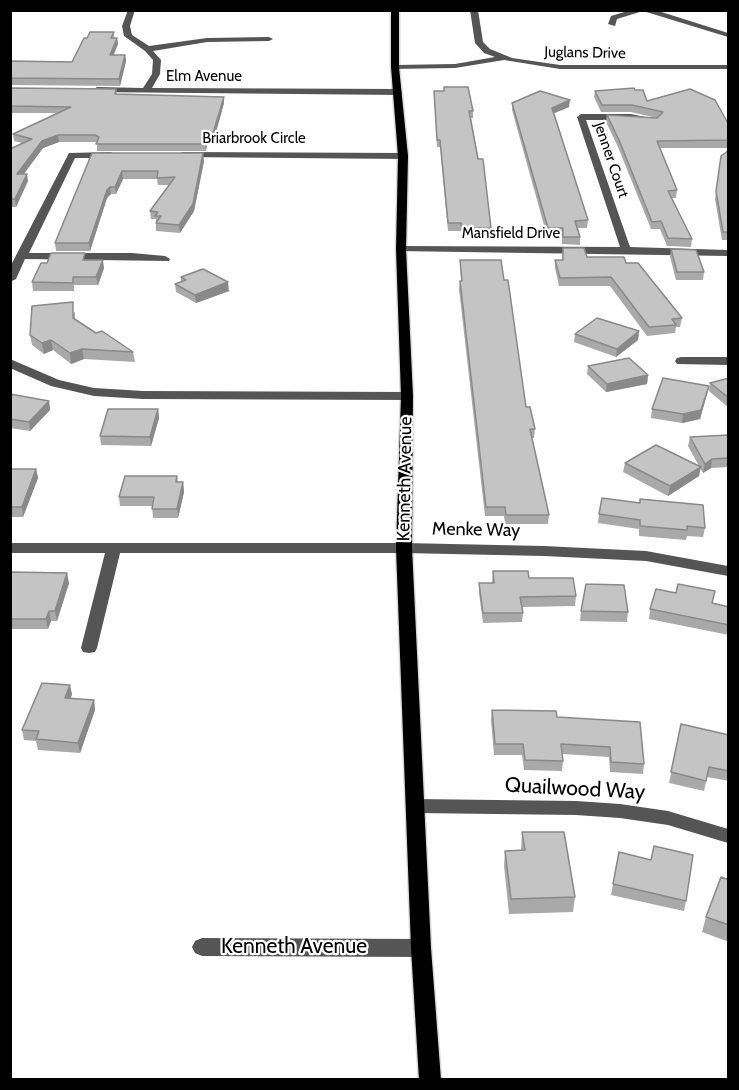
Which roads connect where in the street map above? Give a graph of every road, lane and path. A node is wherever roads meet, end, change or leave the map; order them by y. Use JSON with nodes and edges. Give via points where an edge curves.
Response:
{"nodes":[{"id":1,"x":132,"y":10,"type":"edge"},
{"id":2,"x":395,"y":10,"type":"edge"},
{"id":3,"x":474,"y":10,"type":"edge"},
{"id":4,"x":640,"y":10,"type":"edge"},
{"id":5,"x":646,"y":10,"type":"edge"},
{"id":6,"x":612,"y":24,"type":"dead end"},
{"id":7,"x":729,"y":34,"type":"edge"},
{"id":8,"x":269,"y":39,"type":"dead end"},
{"id":9,"x":147,"y":50,"type":"junction"},
{"id":10,"x":503,"y":58,"type":"junction"},
{"id":11,"x":395,"y":67,"type":"junction"},
{"id":12,"x":729,"y":67,"type":"edge"},
{"id":13,"x":90,"y":90,"type":"edge"},
{"id":14,"x":146,"y":90,"type":"junction"},
{"id":15,"x":398,"y":92,"type":"junction"},
{"id":16,"x":656,"y":120,"type":"edge"},
{"id":17,"x":120,"y":155,"type":"edge"},
{"id":18,"x":167,"y":155,"type":"edge"},
{"id":19,"x":403,"y":156,"type":"junction"},
{"id":20,"x":401,"y":249,"type":"junction"},
{"id":21,"x":626,"y":250,"type":"junction"},
{"id":22,"x":729,"y":253,"type":"edge"},
{"id":23,"x":24,"y":256,"type":"junction"},
{"id":24,"x":165,"y":259,"type":"dead end"},
{"id":25,"x":10,"y":279,"type":"edge"},
{"id":26,"x":729,"y":361,"type":"edge"},
{"id":27,"x":681,"y":362,"type":"dead end"},
{"id":28,"x":10,"y":363,"type":"edge"},
{"id":29,"x":407,"y":396,"type":"junction"},
{"id":30,"x":10,"y":548,"type":"edge"},
{"id":31,"x":114,"y":548,"type":"junction"},
{"id":32,"x":404,"y":548,"type":"junction"},
{"id":33,"x":729,"y":571,"type":"edge"},
{"id":34,"x":89,"y":648,"type":"dead end"},
{"id":35,"x":416,"y":806,"type":"junction"},
{"id":36,"x":729,"y":836,"type":"edge"},
{"id":37,"x":202,"y":947,"type":"dead end"},
{"id":38,"x":421,"y":948,"type":"junction"},
{"id":39,"x":430,"y":1080,"type":"edge"}],
"edges":[{"from":1,"to":9,"type":"street","via":[[126,31]]},
{"from":2,"to":11,"type":"main road","name":"Kenneth Avenue"},
{"from":3,"to":10,"type":"street","name":"Juglans Drive","via":[[479,43]]},
{"from":4,"to":6,"type":"street","via":[[614,18]]},
{"from":5,"to":7,"type":"street"},
{"from":8,"to":9,"type":"street","via":[[198,41]]},
{"from":9,"to":14,"type":"street","via":[[158,65]]},
{"from":10,"to":11,"type":"street","via":[[464,65]]},
{"from":10,"to":12,"type":"street","name":"Juglans Drive","via":[[560,67]]},
{"from":11,"to":15,"type":"main road","name":"Kenneth Avenue"},
{"from":13,"to":14,"type":"street","name":"Elm Avenue"},
{"from":14,"to":15,"type":"street","name":"Elm Avenue"},
{"from":15,"to":19,"type":"main road","name":"Kenneth Avenue"},
{"from":16,"to":21,"type":"street","name":"Jenner Court","via":[[581,117]]},
{"from":17,"to":23,"type":"street","via":[[72,155]]},
{"from":18,"to":19,"type":"street","name":"Briarbrook Circle"},
{"from":19,"to":20,"type":"main road","name":"Kenneth Avenue"},
{"from":20,"to":21,"type":"street","name":"Mansfield Drive"},
{"from":20,"to":29,"type":"main road","name":"Kenneth Avenue"},
{"from":21,"to":22,"type":"street","name":"Mansfield Drive"},
{"from":23,"to":24,"type":"street"},
{"from":23,"to":25,"type":"street"},
{"from":26,"to":27,"type":"street"},
{"from":28,"to":29,"type":"street","via":[[55,382],[94,392]]},
{"from":29,"to":32,"type":"main road","name":"Kenneth Avenue"},
{"from":30,"to":31,"type":"street","name":"Menke Way"},
{"from":31,"to":32,"type":"street","name":"Menke Way"},
{"from":31,"to":34,"type":"street"},
{"from":32,"to":33,"type":"street","name":"Menke Way","via":[[646,556]]},
{"from":32,"to":35,"type":"main road","name":"Kenneth Avenue"},
{"from":35,"to":36,"type":"street","name":"Quailwood Way","via":[[620,811],[668,818]]},
{"from":35,"to":38,"type":"main road","name":"Kenneth Avenue"},
{"from":37,"to":38,"type":"street","name":"Kenneth Avenue"},
{"from":38,"to":39,"type":"main road","name":"Kenneth Avenue"}]}
